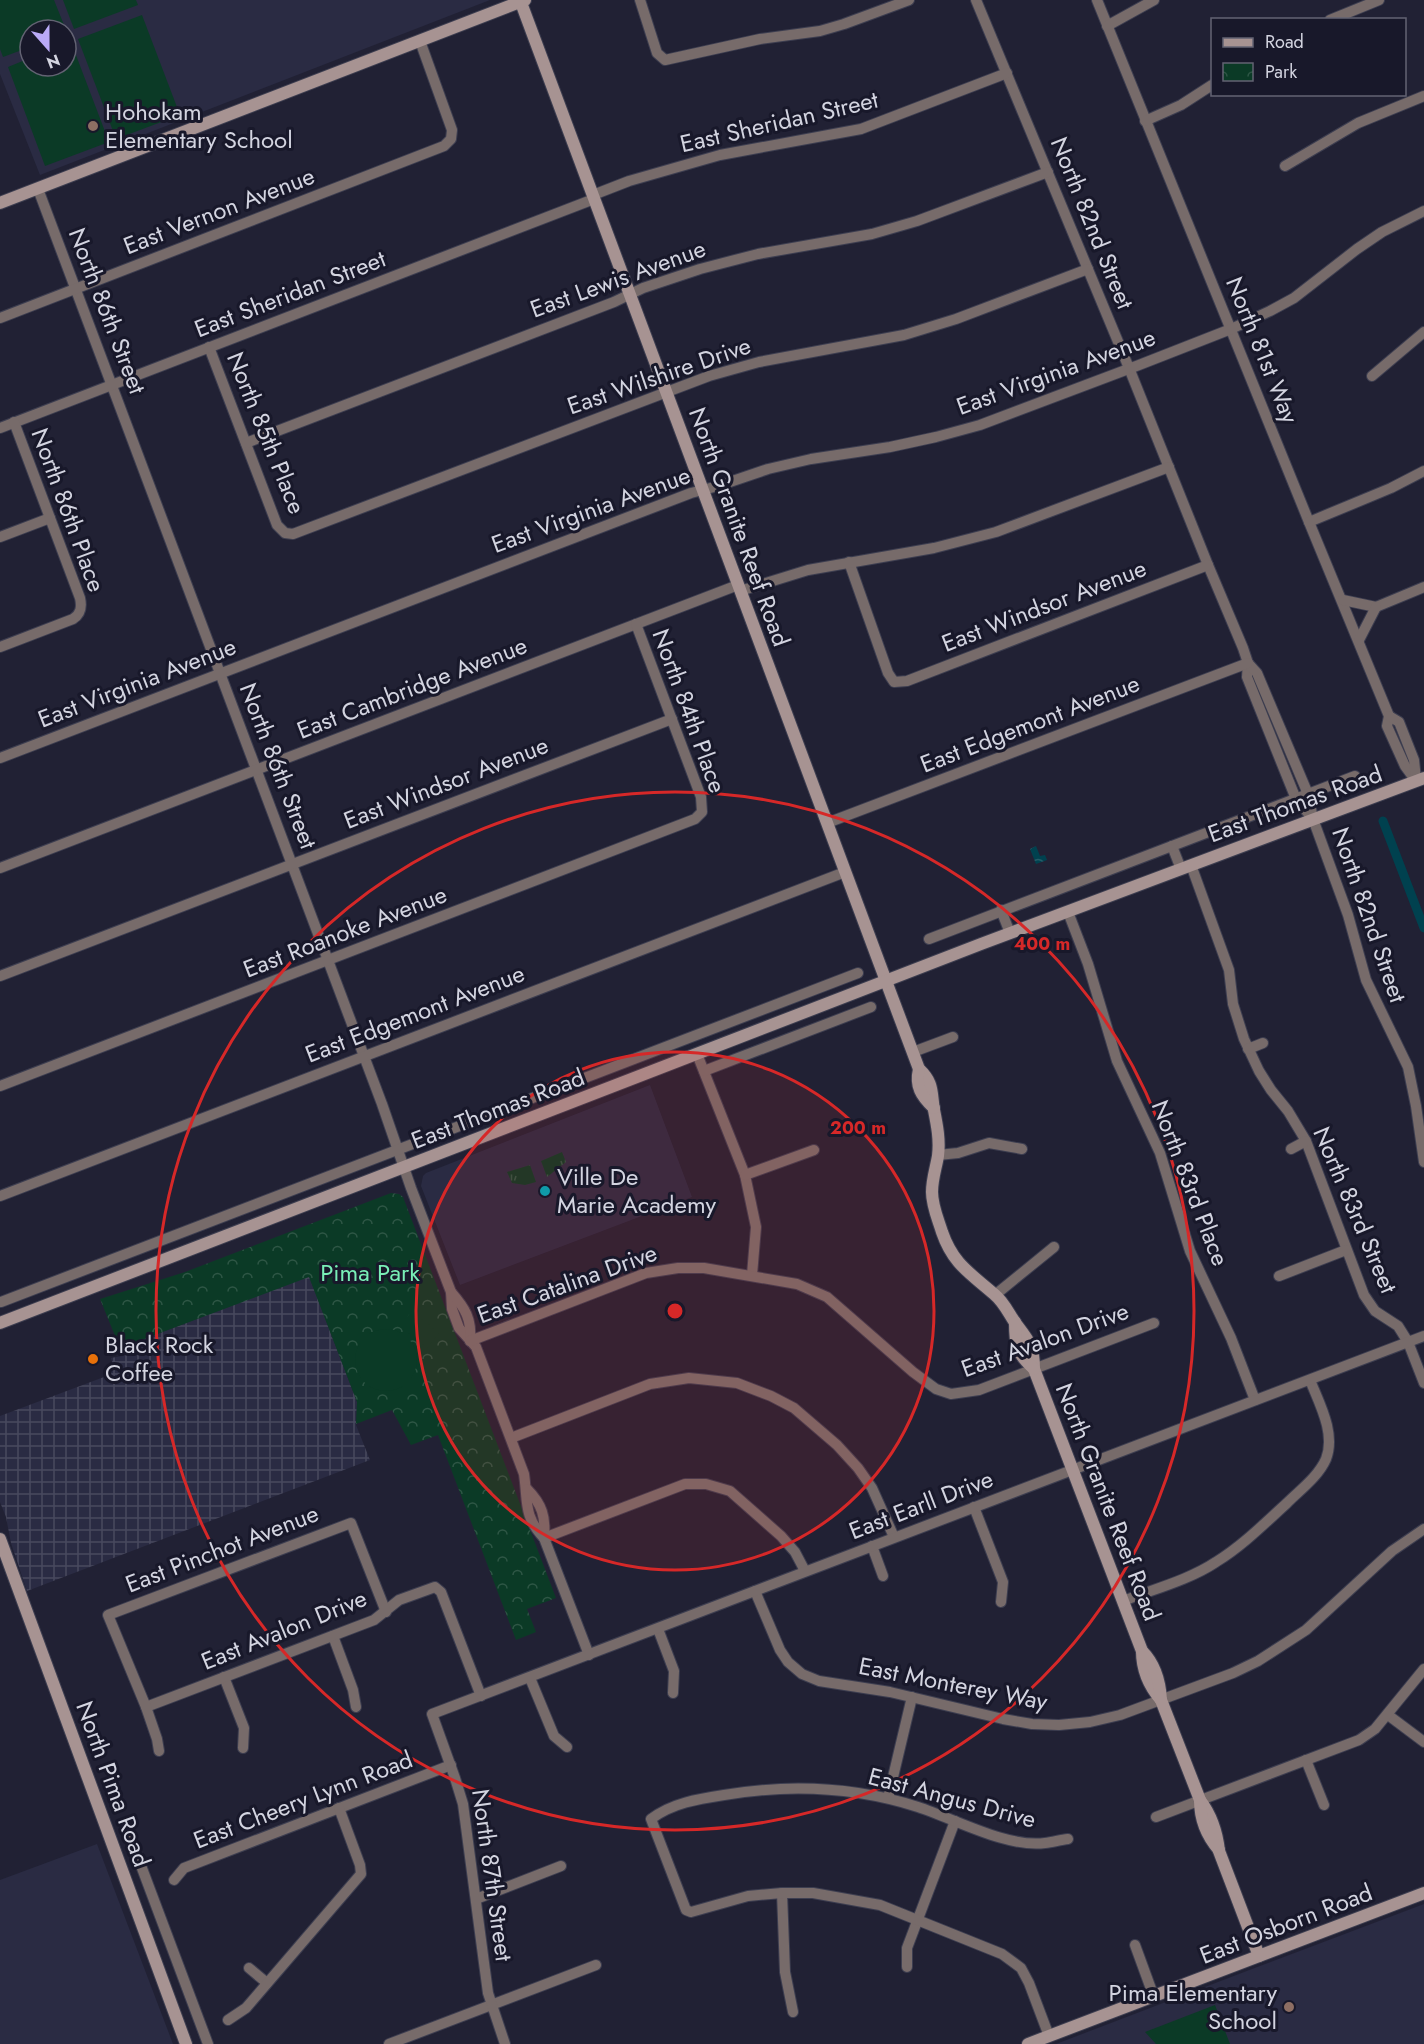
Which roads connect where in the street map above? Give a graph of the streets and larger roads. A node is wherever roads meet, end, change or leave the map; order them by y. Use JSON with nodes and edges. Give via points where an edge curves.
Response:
{"nodes":[{"id":1,"x":640,"y":0,"type":"edge"},
{"id":2,"x":909,"y":0,"type":"edge"},
{"id":3,"x":976,"y":0,"type":"edge"},
{"id":4,"x":1097,"y":0,"type":"edge"},
{"id":5,"x":1154,"y":0,"type":"edge"},
{"id":6,"x":1379,"y":0,"type":"edge"},
{"id":7,"x":522,"y":1,"type":"edge"},
{"id":8,"x":1335,"y":18,"type":"edge"},
{"id":9,"x":1107,"y":26,"type":"junction"},
{"id":10,"x":420,"y":41,"type":"junction"},
{"id":11,"x":1007,"y":73,"type":"junction"},
{"id":12,"x":1211,"y":86,"type":"edge"},
{"id":13,"x":1424,"y":96,"type":"edge"},
{"id":14,"x":1145,"y":121,"type":"junction"},
{"id":15,"x":1285,"y":166,"type":"dead end"},
{"id":16,"x":1048,"y":172,"type":"junction"},
{"id":17,"x":38,"y":189,"type":"junction"},
{"id":18,"x":594,"y":197,"type":"junction"},
{"id":19,"x":0,"y":203,"type":"edge"},
{"id":20,"x":1424,"y":211,"type":"edge"},
{"id":21,"x":1088,"y":269,"type":"junction"},
{"id":22,"x":76,"y":289,"type":"junction"},
{"id":23,"x":630,"y":294,"type":"junction"},
{"id":24,"x":0,"y":318,"type":"edge"},
{"id":25,"x":1231,"y":328,"type":"junction"},
{"id":26,"x":1424,"y":332,"type":"edge"},
{"id":27,"x":209,"y":347,"type":"junction"},
{"id":28,"x":1129,"y":368,"type":"junction"},
{"id":29,"x":1372,"y":375,"type":"dead end"},
{"id":30,"x":112,"y":384,"type":"junction"},
{"id":31,"x":666,"y":392,"type":"junction"},
{"id":32,"x":14,"y":422,"type":"junction"},
{"id":33,"x":0,"y":428,"type":"edge"},
{"id":34,"x":246,"y":443,"type":"junction"},
{"id":35,"x":1168,"y":467,"type":"junction"},
{"id":36,"x":1424,"y":471,"type":"edge"},
{"id":37,"x":702,"y":490,"type":"junction"},
{"id":38,"x":50,"y":518,"type":"junction"},
{"id":39,"x":1309,"y":522,"type":"junction"},
{"id":40,"x":285,"y":533,"type":"joint"},
{"id":41,"x":0,"y":537,"type":"edge"},
{"id":42,"x":849,"y":562,"type":"junction"},
{"id":43,"x":1208,"y":565,"type":"junction"},
{"id":44,"x":1424,"y":587,"type":"edge"},
{"id":45,"x":739,"y":588,"type":"junction"},
{"id":46,"x":1343,"y":600,"type":"junction"},
{"id":47,"x":1376,"y":607,"type":"junction"},
{"id":48,"x":636,"y":624,"type":"junction"},
{"id":49,"x":1359,"y":640,"type":"junction"},
{"id":50,"x":0,"y":647,"type":"edge"},
{"id":51,"x":1248,"y":663,"type":"junction"},
{"id":52,"x":220,"y":673,"type":"junction"},
{"id":53,"x":672,"y":719,"type":"junction"},
{"id":54,"x":0,"y":758,"type":"edge"},
{"id":55,"x":257,"y":770,"type":"junction"},
{"id":56,"x":1355,"y":776,"type":"dead end"},
{"id":57,"x":1420,"y":780,"type":"edge"},
{"id":58,"x":1308,"y":794,"type":"junction"},
{"id":59,"x":1296,"y":799,"type":"junction"},
{"id":60,"x":702,"y":812,"type":"joint"},
{"id":61,"x":1313,"y":819,"type":"junction"},
{"id":62,"x":827,"y":823,"type":"junction"},
{"id":63,"x":1172,"y":846,"type":"junction"},
{"id":64,"x":292,"y":864,"type":"junction"},
{"id":65,"x":1186,"y":867,"type":"junction"},
{"id":66,"x":0,"y":868,"type":"edge"},
{"id":67,"x":845,"y":872,"type":"junction"},
{"id":68,"x":1001,"y":910,"type":"junction"},
{"id":69,"x":1068,"y":912,"type":"junction"},
{"id":70,"x":1010,"y":933,"type":"junction"},
{"id":71,"x":929,"y":939,"type":"dead end"},
{"id":72,"x":328,"y":961,"type":"junction"},
{"id":73,"x":858,"y":973,"type":"dead end"},
{"id":74,"x":0,"y":976,"type":"edge"},
{"id":75,"x":886,"y":981,"type":"junction"},
{"id":76,"x":871,"y":1007,"type":"dead end"},
{"id":77,"x":953,"y":1037,"type":"dead end"},
{"id":78,"x":1263,"y":1043,"type":"dead end"},
{"id":79,"x":1248,"y":1049,"type":"junction"},
{"id":80,"x":913,"y":1052,"type":"junction"},
{"id":81,"x":697,"y":1054,"type":"junction"},
{"id":82,"x":364,"y":1056,"type":"junction"},
{"id":83,"x":704,"y":1071,"type":"junction"},
{"id":84,"x":0,"y":1086,"type":"edge"},
{"id":85,"x":1306,"y":1141,"type":"junction"},
{"id":86,"x":1022,"y":1149,"type":"dead end"},
{"id":87,"x":1291,"y":1149,"type":"dead end"},
{"id":88,"x":398,"y":1150,"type":"junction"},
{"id":89,"x":814,"y":1150,"type":"dead end"},
{"id":90,"x":938,"y":1155,"type":"junction"},
{"id":91,"x":1424,"y":1162,"type":"edge"},
{"id":92,"x":404,"y":1168,"type":"junction"},
{"id":93,"x":745,"y":1175,"type":"junction"},
{"id":94,"x":0,"y":1196,"type":"edge"},
{"id":95,"x":1054,"y":1247,"type":"dead end"},
{"id":96,"x":1346,"y":1250,"type":"junction"},
{"id":97,"x":752,"y":1275,"type":"junction"},
{"id":98,"x":1279,"y":1276,"type":"dead end"},
{"id":99,"x":995,"y":1295,"type":"junction"},
{"id":100,"x":0,"y":1301,"type":"edge"},
{"id":101,"x":2,"y":1323,"type":"edge"},
{"id":102,"x":1154,"y":1323,"type":"dead end"},
{"id":103,"x":1424,"y":1336,"type":"edge"},
{"id":104,"x":470,"y":1341,"type":"junction"},
{"id":105,"x":1408,"y":1342,"type":"junction"},
{"id":106,"x":1034,"y":1369,"type":"junction"},
{"id":107,"x":1310,"y":1380,"type":"junction"},
{"id":108,"x":1424,"y":1383,"type":"edge"},
{"id":109,"x":951,"y":1394,"type":"joint"},
{"id":110,"x":1255,"y":1400,"type":"junction"},
{"id":111,"x":511,"y":1438,"type":"junction"},
{"id":112,"x":1072,"y":1469,"type":"junction"},
{"id":113,"x":974,"y":1508,"type":"junction"},
{"id":114,"x":1424,"y":1529,"type":"edge"},
{"id":115,"x":894,"y":1537,"type":"junction"},
{"id":116,"x":544,"y":1538,"type":"junction"},
{"id":117,"x":0,"y":1539,"type":"edge"},
{"id":118,"x":872,"y":1546,"type":"junction"},
{"id":119,"x":805,"y":1571,"type":"junction"},
{"id":120,"x":884,"y":1576,"type":"dead end"},
{"id":121,"x":755,"y":1591,"type":"junction"},
{"id":122,"x":1123,"y":1601,"type":"junction"},
{"id":123,"x":1001,"y":1602,"type":"dead end"},
{"id":124,"x":386,"y":1612,"type":"junction"},
{"id":125,"x":658,"y":1629,"type":"junction"},
{"id":126,"x":333,"y":1636,"type":"junction"},
{"id":127,"x":589,"y":1655,"type":"junction"},
{"id":128,"x":1424,"y":1669,"type":"edge"},
{"id":129,"x":224,"y":1677,"type":"junction"},
{"id":130,"x":530,"y":1678,"type":"junction"},
{"id":131,"x":673,"y":1693,"type":"dead end"},
{"id":132,"x":481,"y":1696,"type":"junction"},
{"id":133,"x":912,"y":1696,"type":"junction"},
{"id":134,"x":1161,"y":1700,"type":"junction"},
{"id":135,"x":146,"y":1707,"type":"junction"},
{"id":136,"x":356,"y":1707,"type":"dead end"},
{"id":137,"x":432,"y":1714,"type":"joint"},
{"id":138,"x":1388,"y":1715,"type":"junction"},
{"id":139,"x":1424,"y":1742,"type":"edge"},
{"id":140,"x":567,"y":1747,"type":"dead end"},
{"id":141,"x":243,"y":1748,"type":"dead end"},
{"id":142,"x":159,"y":1751,"type":"dead end"},
{"id":143,"x":1306,"y":1760,"type":"junction"},
{"id":144,"x":451,"y":1765,"type":"junction"},
{"id":145,"x":888,"y":1798,"type":"junction"},
{"id":146,"x":1200,"y":1800,"type":"junction"},
{"id":147,"x":1324,"y":1805,"type":"dead end"},
{"id":148,"x":339,"y":1808,"type":"junction"},
{"id":149,"x":1156,"y":1817,"type":"dead end"},
{"id":150,"x":956,"y":1821,"type":"junction"},
{"id":151,"x":128,"y":1831,"type":"dead end"},
{"id":152,"x":1068,"y":1839,"type":"dead end"},
{"id":153,"x":561,"y":1866,"type":"dead end"},
{"id":154,"x":174,"y":1880,"type":"dead end"},
{"id":155,"x":782,"y":1893,"type":"junction"},
{"id":156,"x":1424,"y":1893,"type":"edge"},
{"id":157,"x":476,"y":1899,"type":"junction"},
{"id":158,"x":918,"y":1920,"type":"junction"},
{"id":159,"x":1134,"y":1945,"type":"dead end"},
{"id":160,"x":1259,"y":1956,"type":"junction"},
{"id":161,"x":596,"y":1965,"type":"dead end"},
{"id":162,"x":249,"y":1968,"type":"dead end"},
{"id":163,"x":907,"y":1968,"type":"dead end"},
{"id":164,"x":267,"y":1983,"type":"junction"},
{"id":165,"x":1154,"y":1997,"type":"junction"},
{"id":166,"x":492,"y":2005,"type":"junction"},
{"id":167,"x":793,"y":2012,"type":"dead end"},
{"id":168,"x":228,"y":2020,"type":"dead end"},
{"id":169,"x":1049,"y":2036,"type":"junction"},
{"id":170,"x":186,"y":2044,"type":"edge"},
{"id":171,"x":208,"y":2044,"type":"edge"},
{"id":172,"x":389,"y":2044,"type":"edge"},
{"id":173,"x":505,"y":2044,"type":"edge"},
{"id":174,"x":1028,"y":2044,"type":"edge"}],
"edges":[{"from":1,"to":2,"type":"street","via":[[657,53],[665,60],[760,39],[820,31]]},
{"from":3,"to":11,"type":"street","name":"North 82nd Street"},
{"from":4,"to":9,"type":"street","name":"North 81st Way"},
{"from":5,"to":9,"type":"street"},
{"from":6,"to":8,"type":"street"},
{"from":7,"to":10,"type":"street"},
{"from":7,"to":18,"type":"street","name":"North Granite Reef Road"},
{"from":9,"to":14,"type":"street","name":"North 81st Way"},
{"from":10,"to":17,"type":"street"},
{"from":10,"to":22,"type":"street","name":"East Vernon Avenue","via":[[451,126],[451,139],[439,148]]},
{"from":11,"to":16,"type":"street","name":"North 82nd Street"},
{"from":11,"to":18,"type":"street","name":"East Sheridan Street","via":[[861,129],[720,155],[629,181]]},
{"from":12,"to":14,"type":"street"},
{"from":13,"to":15,"type":"street","via":[[1358,123]]},
{"from":14,"to":25,"type":"street","name":"North 81st Way"},
{"from":16,"to":21,"type":"street","name":"North 82nd Street"},
{"from":16,"to":23,"type":"street","name":"East Lewis Avenue","via":[[872,234],[758,254]]},
{"from":17,"to":19,"type":"street"},
{"from":17,"to":22,"type":"street","name":"North 86th Street"},
{"from":18,"to":23,"type":"street","name":"North Granite Reef Road"},
{"from":18,"to":27,"type":"street","name":"East Sheridan Street"},
{"from":20,"to":25,"type":"street","name":"East Virginia Avenue","via":[[1382,232],[1294,298]]},
{"from":21,"to":28,"type":"street","name":"North 82nd Street"},
{"from":21,"to":31,"type":"street","name":"East Wilshire Drive","via":[[904,335],[759,362]]},
{"from":22,"to":24,"type":"street","name":"East Vernon Avenue"},
{"from":22,"to":30,"type":"street","name":"North 86th Street"},
{"from":23,"to":31,"type":"street","name":"North Granite Reef Road"},
{"from":23,"to":34,"type":"street","name":"East Lewis Avenue"},
{"from":25,"to":28,"type":"street","name":"East Virginia Avenue"},
{"from":25,"to":39,"type":"street","name":"North 81st Way"},
{"from":26,"to":29,"type":"street"},
{"from":27,"to":30,"type":"street","name":"East Sheridan Street"},
{"from":27,"to":34,"type":"street","name":"North 85th Place"},
{"from":28,"to":35,"type":"street","name":"North 82nd Street"},
{"from":28,"to":37,"type":"street","name":"East Virginia Avenue","via":[[936,438],[811,459]]},
{"from":30,"to":32,"type":"street","name":"East Sheridan Street"},
{"from":30,"to":52,"type":"street","name":"North 86th Street"},
{"from":31,"to":37,"type":"street","name":"North Granite Reef Road"},
{"from":31,"to":40,"type":"street","name":"East Wilshire Drive","via":[[296,533]]},
{"from":32,"to":33,"type":"street","name":"East Sheridan Street"},
{"from":32,"to":38,"type":"street","name":"North 86th Place"},
{"from":34,"to":40,"type":"street","name":"North 85th Place","via":[[277,525]]},
{"from":35,"to":42,"type":"street","name":"East Cambridge Avenue","via":[[996,531],[934,548]]},
{"from":35,"to":43,"type":"street","name":"North 82nd Street"},
{"from":36,"to":39,"type":"street"},
{"from":37,"to":45,"type":"street","name":"North Granite Reef Road"},
{"from":37,"to":52,"type":"street","name":"East Virginia Avenue"},
{"from":38,"to":41,"type":"street"},
{"from":38,"to":50,"type":"street","name":"North 86th Place","via":[[80,598],[80,612],[68,621]]},
{"from":39,"to":46,"type":"street","name":"North 81st Way"},
{"from":42,"to":43,"type":"street","name":"East Windsor Avenue","via":[[894,682],[907,681]]},
{"from":42,"to":45,"type":"street","name":"East Cambridge Avenue"},
{"from":43,"to":51,"type":"street","name":"North 82nd Street"},
{"from":44,"to":47,"type":"street"},
{"from":45,"to":48,"type":"street","name":"East Cambridge Avenue"},
{"from":45,"to":62,"type":"street","name":"North Granite Reef Road"},
{"from":46,"to":47,"type":"street"},
{"from":46,"to":49,"type":"street","name":"North 81st Way"},
{"from":47,"to":49,"type":"street"},
{"from":48,"to":53,"type":"street","name":"North 84th Place"},
{"from":48,"to":55,"type":"street","name":"East Cambridge Avenue"},
{"from":49,"to":57,"type":"street","name":"North 81st Way","via":[[1389,716],[1399,722]]},
{"from":51,"to":58,"type":"street","name":"North 82nd Street","via":[[1257,673]]},
{"from":51,"to":59,"type":"street","name":"North 82nd Street","via":[[1247,677]]},
{"from":51,"to":62,"type":"street","name":"East Edgemont Avenue"},
{"from":52,"to":54,"type":"street","name":"East Virginia Avenue"},
{"from":52,"to":55,"type":"street","name":"North 86th Street"},
{"from":53,"to":60,"type":"street","name":"North 84th Place","via":[[701,797]]},
{"from":53,"to":64,"type":"street","name":"East Windsor Avenue"},
{"from":55,"to":64,"type":"street","name":"North 86th Street"},
{"from":55,"to":66,"type":"street","name":"East Cambridge Avenue"},
{"from":56,"to":58,"type":"street","name":"East Thomas Road"},
{"from":57,"to":61,"type":"street","name":"East Thomas Road"},
{"from":58,"to":59,"type":"street","name":"East Thomas Road"},
{"from":58,"to":61,"type":"street","name":"North 82nd Street"},
{"from":59,"to":61,"type":"street","name":"North 82nd Street"},
{"from":59,"to":63,"type":"street","name":"East Thomas Road"},
{"from":60,"to":72,"type":"street","name":"East Roanoke Avenue","via":[[692,822]]},
{"from":61,"to":65,"type":"street","name":"East Thomas Road"},
{"from":61,"to":91,"type":"street","name":"North 82nd Street","via":[[1348,915],[1366,980],[1408,1067]]},
{"from":62,"to":67,"type":"street","name":"North Granite Reef Road"},
{"from":63,"to":65,"type":"street"},
{"from":63,"to":68,"type":"street","name":"East Thomas Road"},
{"from":64,"to":72,"type":"street","name":"North 86th Street"},
{"from":64,"to":74,"type":"street","name":"East Windsor Avenue"},
{"from":65,"to":69,"type":"street","name":"East Thomas Road"},
{"from":65,"to":79,"type":"street","name":"North 83rd Street","via":[[1229,970],[1235,1014]]},
{"from":67,"to":75,"type":"street","name":"North Granite Reef Road"},
{"from":67,"to":82,"type":"street","name":"East Edgemont Avenue"},
{"from":68,"to":70,"type":"street"},
{"from":68,"to":71,"type":"street","name":"East Thomas Road"},
{"from":69,"to":70,"type":"street","name":"East Thomas Road"},
{"from":69,"to":110,"type":"street","name":"North 83rd Place","via":[[1117,1061],[1160,1153],[1190,1251]]},
{"from":70,"to":75,"type":"street","name":"East Thomas Road"},
{"from":72,"to":82,"type":"street","name":"North 86th Street"},
{"from":72,"to":84,"type":"street","name":"East Roanoke Avenue"},
{"from":73,"to":88,"type":"street","name":"East Thomas Road"},
{"from":75,"to":80,"type":"street","name":"North Granite Reef Road"},
{"from":75,"to":81,"type":"street","name":"East Thomas Road"},
{"from":76,"to":83,"type":"street"},
{"from":77,"to":80,"type":"street"},
{"from":78,"to":79,"type":"street"},
{"from":79,"to":85,"type":"street","name":"North 83rd Street","via":[[1270,1090]]},
{"from":80,"to":90,"type":"street","name":"North Granite Reef Road","via":[[933,1093]]},
{"from":81,"to":83,"type":"street"},
{"from":81,"to":92,"type":"street","name":"East Thomas Road"},
{"from":82,"to":88,"type":"street","name":"North 86th Street"},
{"from":82,"to":94,"type":"street","name":"East Edgemont Avenue"},
{"from":83,"to":93,"type":"street"},
{"from":85,"to":87,"type":"street"},
{"from":85,"to":96,"type":"street","name":"North 83rd Street"},
{"from":86,"to":90,"type":"street","via":[[989,1143]]},
{"from":88,"to":92,"type":"street","name":"North 86th Street"},
{"from":88,"to":100,"type":"street","name":"East Thomas Road"},
{"from":89,"to":93,"type":"street"},
{"from":90,"to":99,"type":"street","name":"North Granite Reef Road","via":[[932,1194],[944,1237],[961,1266]]},
{"from":92,"to":101,"type":"street","name":"East Thomas Road"},
{"from":92,"to":104,"type":"street","name":"North 86th Street","via":[[451,1292],[459,1328]]},
{"from":93,"to":97,"type":"street","via":[[756,1227]]},
{"from":95,"to":99,"type":"street"},
{"from":96,"to":98,"type":"street"},
{"from":96,"to":105,"type":"street","name":"North 83rd Street","via":[[1371,1307],[1398,1326]]},
{"from":97,"to":104,"type":"street","name":"East Catalina Drive","via":[[704,1268],[646,1273]]},
{"from":97,"to":109,"type":"street","name":"East Catalina Drive","via":[[797,1284],[827,1297],[926,1383]]},
{"from":99,"to":106,"type":"street","name":"North Granite Reef Road","via":[[1029,1339]]},
{"from":100,"to":101,"type":"street"},
{"from":102,"to":106,"type":"street","name":"East Avalon Drive"},
{"from":103,"to":105,"type":"street","name":"East Earll Drive"},
{"from":104,"to":111,"type":"street","name":"North 86th Street","via":[[476,1347]]},
{"from":105,"to":107,"type":"street","name":"East Earll Drive"},
{"from":105,"to":108,"type":"street","name":"North 83rd Street"},
{"from":106,"to":109,"type":"street","name":"East Avalon Drive","via":[[979,1390]]},
{"from":106,"to":112,"type":"street","name":"North Granite Reef Road"},
{"from":107,"to":110,"type":"street","name":"East Earll Drive"},
{"from":107,"to":122,"type":"street","via":[[1327,1423],[1329,1443],[1317,1473],[1215,1563]]},
{"from":110,"to":112,"type":"street","name":"East Earll Drive"},
{"from":111,"to":115,"type":"street","via":[[650,1384],[689,1378],[737,1383],[794,1408],[837,1445],[872,1488]]},
{"from":111,"to":116,"type":"street","name":"North 86th Street","via":[[527,1490],[537,1499],[546,1522]]},
{"from":112,"to":113,"type":"street","name":"East Earll Drive"},
{"from":112,"to":122,"type":"street","name":"North Granite Reef Road"},
{"from":113,"to":115,"type":"street","name":"East Earll Drive"},
{"from":113,"to":123,"type":"street","via":[[1003,1582]]},
{"from":114,"to":134,"type":"street","name":"East Monterey Way","via":[[1392,1551],[1282,1647],[1233,1673]]},
{"from":115,"to":118,"type":"street","name":"East Earll Drive"},
{"from":116,"to":119,"type":"street","via":[[685,1484],[706,1484],[730,1491],[781,1536]]},
{"from":116,"to":127,"type":"street","name":"North 86th Street"},
{"from":117,"to":170,"type":"street","name":"North Pima Road"},
{"from":118,"to":119,"type":"street","name":"East Earll Drive"},
{"from":118,"to":120,"type":"street"},
{"from":119,"to":121,"type":"street","name":"East Earll Drive"},
{"from":121,"to":125,"type":"street","name":"East Earll Drive"},
{"from":121,"to":133,"type":"street","name":"East Monterey Way","via":[[780,1650],[802,1674],[819,1681]]},
{"from":122,"to":134,"type":"street","name":"North Granite Reef Road","via":[[1142,1651],[1151,1660]]},
{"from":124,"to":126,"type":"street","name":"East Avalon Drive"},
{"from":124,"to":132,"type":"street","name":"East Avalon Drive","via":[[399,1600],[435,1587],[441,1592]]},
{"from":124,"to":135,"type":"street","name":"East Pinchot Avenue","via":[[351,1523],[108,1615]]},
{"from":125,"to":127,"type":"street","name":"East Earll Drive"},
{"from":125,"to":131,"type":"street","via":[[674,1671]]},
{"from":126,"to":129,"type":"street","name":"East Avalon Drive"},
{"from":126,"to":136,"type":"street"},
{"from":127,"to":130,"type":"street","name":"East Earll Drive"},
{"from":128,"to":138,"type":"street"},
{"from":129,"to":135,"type":"street","name":"East Avalon Drive"},
{"from":129,"to":141,"type":"street","via":[[244,1728]]},
{"from":130,"to":132,"type":"street","name":"East Earll Drive"},
{"from":130,"to":140,"type":"street","via":[[554,1736]]},
{"from":132,"to":137,"type":"street","name":"East Earll Drive"},
{"from":133,"to":134,"type":"street","name":"East Monterey Way","via":[[1003,1719],[1059,1725],[1120,1715]]},
{"from":133,"to":145,"type":"street"},
{"from":134,"to":146,"type":"street","name":"North Granite Reef Road"},
{"from":135,"to":142,"type":"street"},
{"from":137,"to":144,"type":"street","name":"North 87th Street"},
{"from":138,"to":139,"type":"street"},
{"from":138,"to":143,"type":"street","via":[[1359,1740]]},
{"from":143,"to":146,"type":"street"},
{"from":143,"to":147,"type":"street"},
{"from":144,"to":148,"type":"street","name":"East Cheery Lynn Road"},
{"from":144,"to":157,"type":"street","name":"North 87th Street","via":[[463,1804]]},
{"from":145,"to":150,"type":"street","name":"East Angus Drive"},
{"from":145,"to":155,"type":"street","name":"East Angus Drive","via":[[809,1789],[749,1791],[696,1799],[651,1819],[686,1910]]},
{"from":146,"to":149,"type":"street"},
{"from":146,"to":160,"type":"street","name":"North Granite Reef Road","via":[[1209,1811],[1219,1851]]},
{"from":148,"to":154,"type":"street","name":"East Cheery Lynn Road","via":[[184,1868]]},
{"from":148,"to":164,"type":"street","via":[[361,1874]]},
{"from":150,"to":152,"type":"street","name":"East Angus Drive","via":[[1018,1841],[1044,1844]]},
{"from":150,"to":158,"type":"street"},
{"from":151,"to":171,"type":"street"},
{"from":153,"to":157,"type":"street"},
{"from":155,"to":158,"type":"street","via":[[847,1898],[880,1905]]},
{"from":155,"to":167,"type":"street","via":[[785,1972]]},
{"from":156,"to":160,"type":"street","name":"East Osborn Road"},
{"from":157,"to":166,"type":"street","name":"North 87th Street"},
{"from":158,"to":163,"type":"street","via":[[908,1948]]},
{"from":158,"to":169,"type":"street","via":[[1002,1954],[1021,1968]]},
{"from":159,"to":165,"type":"street"},
{"from":160,"to":165,"type":"street","name":"East Osborn Road"},
{"from":161,"to":166,"type":"street"},
{"from":162,"to":164,"type":"street"},
{"from":164,"to":168,"type":"street","via":[[246,2008]]},
{"from":165,"to":169,"type":"street","name":"East Osborn Road"},
{"from":166,"to":172,"type":"street"},
{"from":166,"to":173,"type":"street","name":"North 87th Street"},
{"from":169,"to":174,"type":"street","name":"East Osborn Road"}]}
